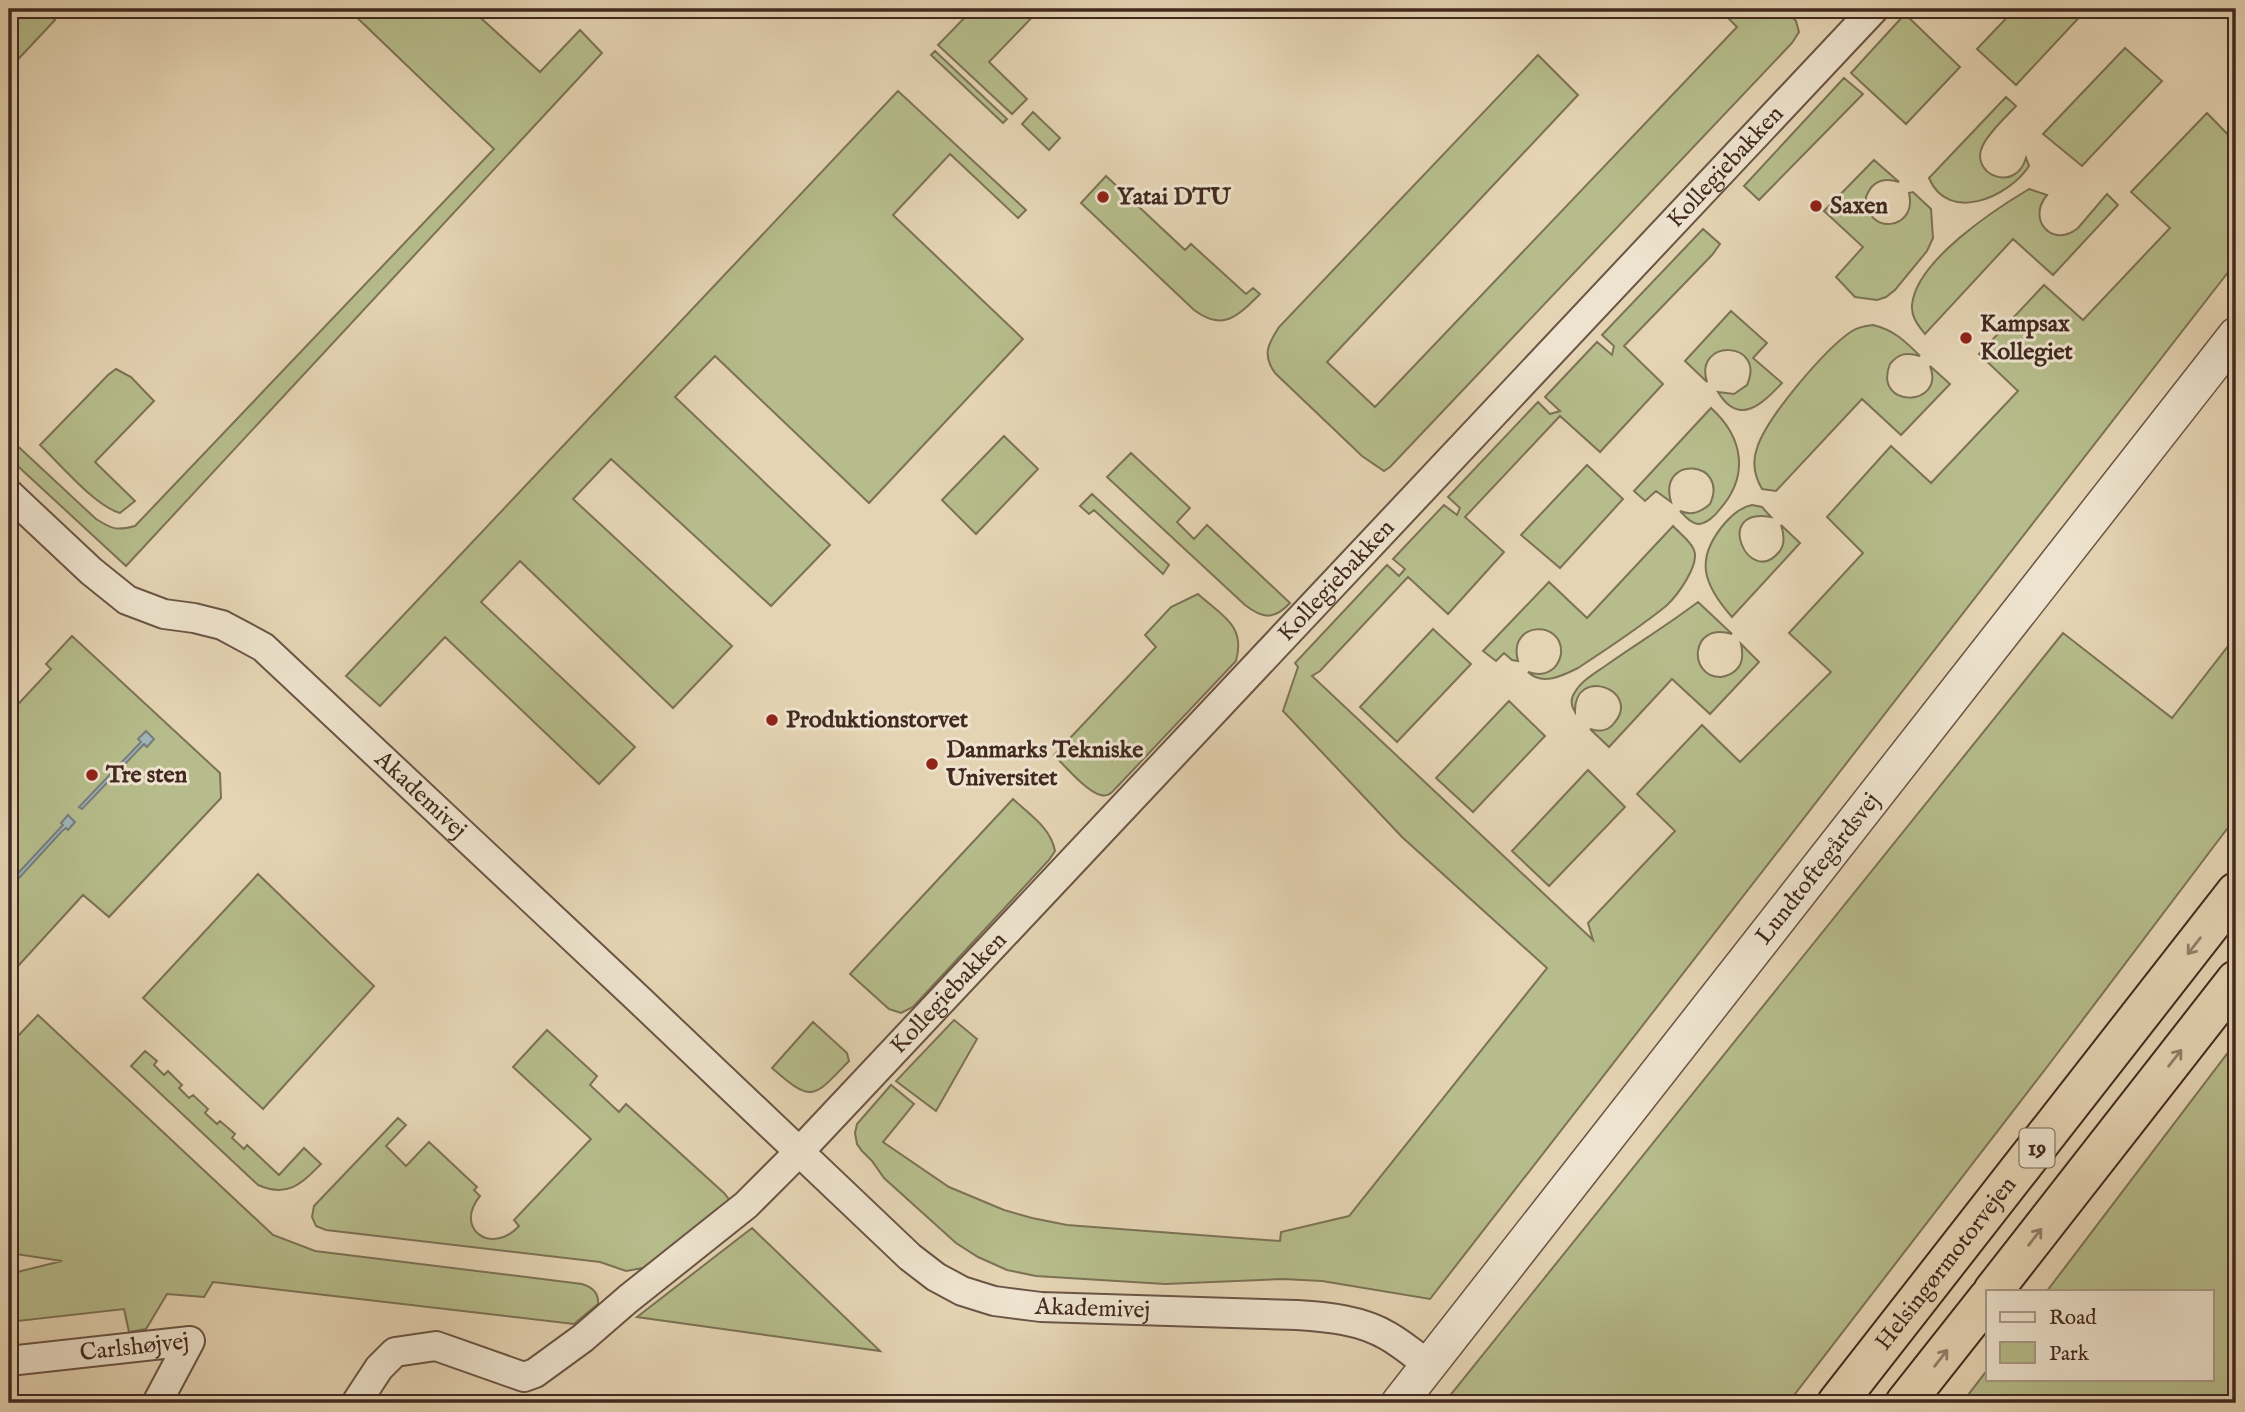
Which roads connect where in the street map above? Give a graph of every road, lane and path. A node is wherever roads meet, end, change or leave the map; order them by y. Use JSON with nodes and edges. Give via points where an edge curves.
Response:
{"nodes":[{"id":1,"x":1874,"y":9,"type":"edge"},
{"id":2,"x":2236,"y":335,"type":"edge"},
{"id":3,"x":9,"y":494,"type":"edge"},
{"id":4,"x":2236,"y":892,"type":"edge"},
{"id":5,"x":2236,"y":980,"type":"edge"},
{"id":6,"x":799,"y":1152,"type":"junction"},
{"id":7,"x":1994,"y":1290,"type":"edge"},
{"id":8,"x":1986,"y":1301,"type":"edge"},
{"id":9,"x":9,"y":1361,"type":"edge"},
{"id":10,"x":1429,"y":1365,"type":"junction"},
{"id":11,"x":158,"y":1403,"type":"edge"},
{"id":12,"x":356,"y":1403,"type":"edge"},
{"id":13,"x":1399,"y":1403,"type":"edge"},
{"id":14,"x":1836,"y":1403,"type":"edge"},
{"id":15,"x":1905,"y":1403,"type":"edge"}],
"edges":[{"from":1,"to":6,"type":"street","name":"Kollegiebakken"},
{"from":2,"to":10,"type":"street","name":"Lundtoftegårdsvej"},
{"from":3,"to":6,"type":"street","name":"Akademivej","via":[[127,600],[164,614],[222,625],[263,647]]},
{"from":4,"to":14,"type":"highway","name":"Helsingørmotorvejen","number":"19","one_way":true},
{"from":7,"to":5,"type":"highway","number":"19","one_way":true},
{"from":6,"to":10,"type":"street","name":"Akademivej","via":[[909,1256],[962,1292],[1041,1307],[1333,1318],[1388,1336]]},
{"from":6,"to":12,"type":"street","via":[[746,1205],[535,1374],[524,1377],[436,1346],[395,1352]]},
{"from":15,"to":8,"type":"highway","one_way":true},
{"from":9,"to":11,"type":"street","name":"Carlshøjvej","via":[[190,1341]]},
{"from":10,"to":13,"type":"street","name":"Lundtoftegårdsvej"}]}
